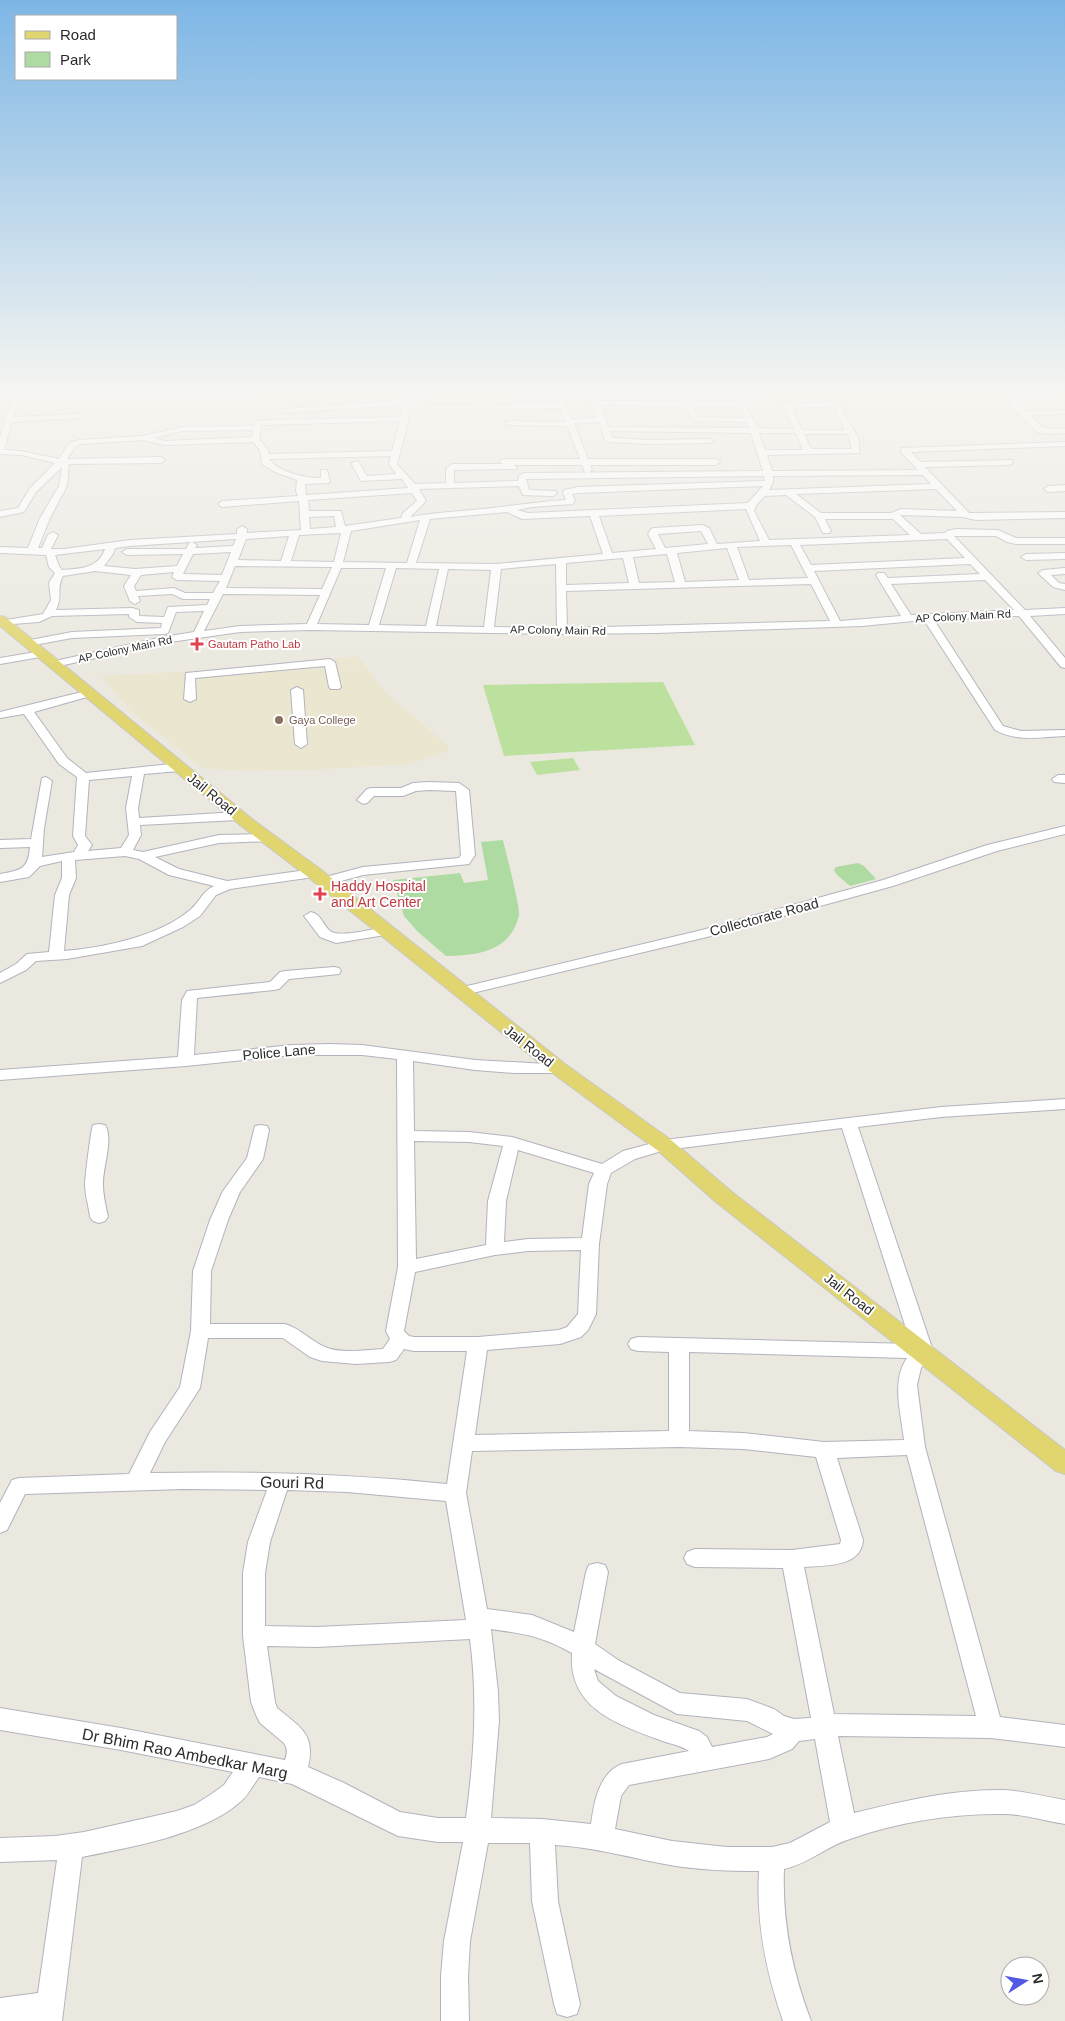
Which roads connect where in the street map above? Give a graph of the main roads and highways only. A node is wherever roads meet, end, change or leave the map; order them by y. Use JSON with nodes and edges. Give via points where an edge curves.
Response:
{"nodes":[{"id":1,"x":2,"y":622,"type":"edge"},
{"id":2,"x":1065,"y":1464,"type":"edge"}],
"edges":[{"from":1,"to":2,"type":"main road","name":"Jail Road","via":[[238,816],[460,992],[664,1145],[724,1197]]}]}
